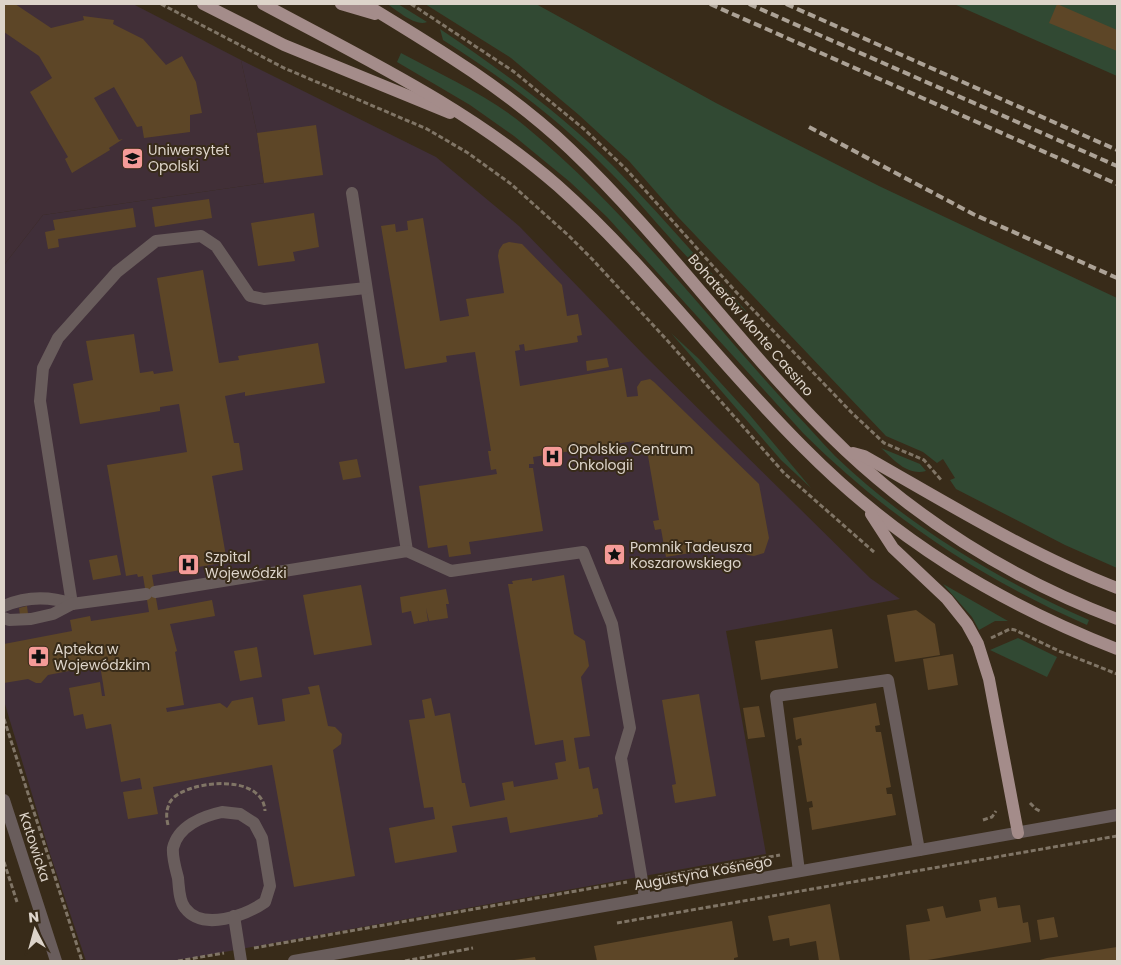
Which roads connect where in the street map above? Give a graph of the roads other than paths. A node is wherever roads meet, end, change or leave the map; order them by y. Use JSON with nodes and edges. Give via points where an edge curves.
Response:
{"nodes":[{"id":1,"x":204,"y":4,"type":"edge"},
{"id":2,"x":263,"y":4,"type":"edge"},
{"id":3,"x":341,"y":4,"type":"edge"},
{"id":4,"x":365,"y":4,"type":"edge"},
{"id":5,"x":387,"y":17,"type":"junction"},
{"id":6,"x":473,"y":122,"type":"junction"},
{"id":7,"x":352,"y":194,"type":"dead end"},
{"id":8,"x":366,"y":288,"type":"junction"},
{"id":9,"x":846,"y":450,"type":"junction"},
{"id":10,"x":867,"y":507,"type":"junction"},
{"id":11,"x":407,"y":551,"type":"junction"},
{"id":12,"x":1117,"y":588,"type":"edge"},
{"id":13,"x":72,"y":604,"type":"junction"},
{"id":14,"x":4,"y":606,"type":"edge"},
{"id":15,"x":4,"y":618,"type":"edge"},
{"id":16,"x":1117,"y":619,"type":"edge"},
{"id":17,"x":1117,"y":649,"type":"edge"},
{"id":18,"x":4,"y":800,"type":"edge"},
{"id":19,"x":1117,"y":816,"type":"edge"},
{"id":20,"x":1018,"y":833,"type":"junction"},
{"id":21,"x":919,"y":850,"type":"junction"},
{"id":22,"x":799,"y":871,"type":"junction"},
{"id":23,"x":645,"y":898,"type":"junction"},
{"id":24,"x":234,"y":916,"type":"junction"},
{"id":25,"x":240,"y":956,"type":"edge"},
{"id":26,"x":56,"y":961,"type":"edge"},
{"id":27,"x":294,"y":961,"type":"edge"}],
"edges":[{"from":1,"to":6,"type":"main road","via":[[301,53]]},
{"from":2,"to":6,"type":"main road","via":[[409,81]]},
{"from":3,"to":5,"type":"main road"},
{"from":4,"to":5,"type":"main road"},
{"from":5,"to":9,"type":"main road","name":"Bohaterów Monte Cassino","via":[[497,89],[568,146],[649,231],[782,384]]},
{"from":6,"to":10,"type":"main road","via":[[522,157],[586,212],[803,448]]},
{"from":7,"to":8,"type":"street"},
{"from":8,"to":11,"type":"street"},
{"from":8,"to":13,"type":"street","via":[[264,299],[250,296],[216,246],[202,236],[156,241],[117,272],[58,338],[43,368],[40,401]]},
{"from":9,"to":12,"type":"main road","via":[[864,456],[944,504],[1010,538]]},
{"from":9,"to":16,"type":"main road","name":"Bohaterów Monte Cassino","via":[[910,505],[949,533],[1027,579]]},
{"from":10,"to":17,"type":"main road","via":[[927,552],[982,587],[1027,611]]},
{"from":10,"to":20,"type":"main road","via":[[893,548],[947,599],[978,644],[991,687]]},
{"from":11,"to":13,"type":"street"},
{"from":11,"to":23,"type":"street","via":[[452,571],[583,552],[612,624],[630,728],[621,758]]},
{"from":13,"to":14,"type":"street","via":[[49,598],[15,601]]},
{"from":13,"to":15,"type":"street","via":[[53,614],[31,619]]},
{"from":18,"to":26,"type":"street","name":"Katowicka"},
{"from":19,"to":20,"type":"street","name":"Augustyna Kośnego"},
{"from":20,"to":21,"type":"street","name":"Augustyna Kośnego"},
{"from":21,"to":22,"type":"street","name":"Augustyna Kośnego"},
{"from":21,"to":22,"type":"street","via":[[888,680],[776,696]]},
{"from":22,"to":23,"type":"street","name":"Augustyna Kośnego"},
{"from":23,"to":27,"type":"street","name":"Augustyna Kośnego"},
{"from":24,"to":24,"type":"street","via":[[265,902],[270,886],[262,838],[254,823],[240,814],[222,812],[206,815],[190,824],[178,837],[173,850],[180,895],[184,907],[195,916],[209,920]]},
{"from":24,"to":25,"type":"street"}]}
